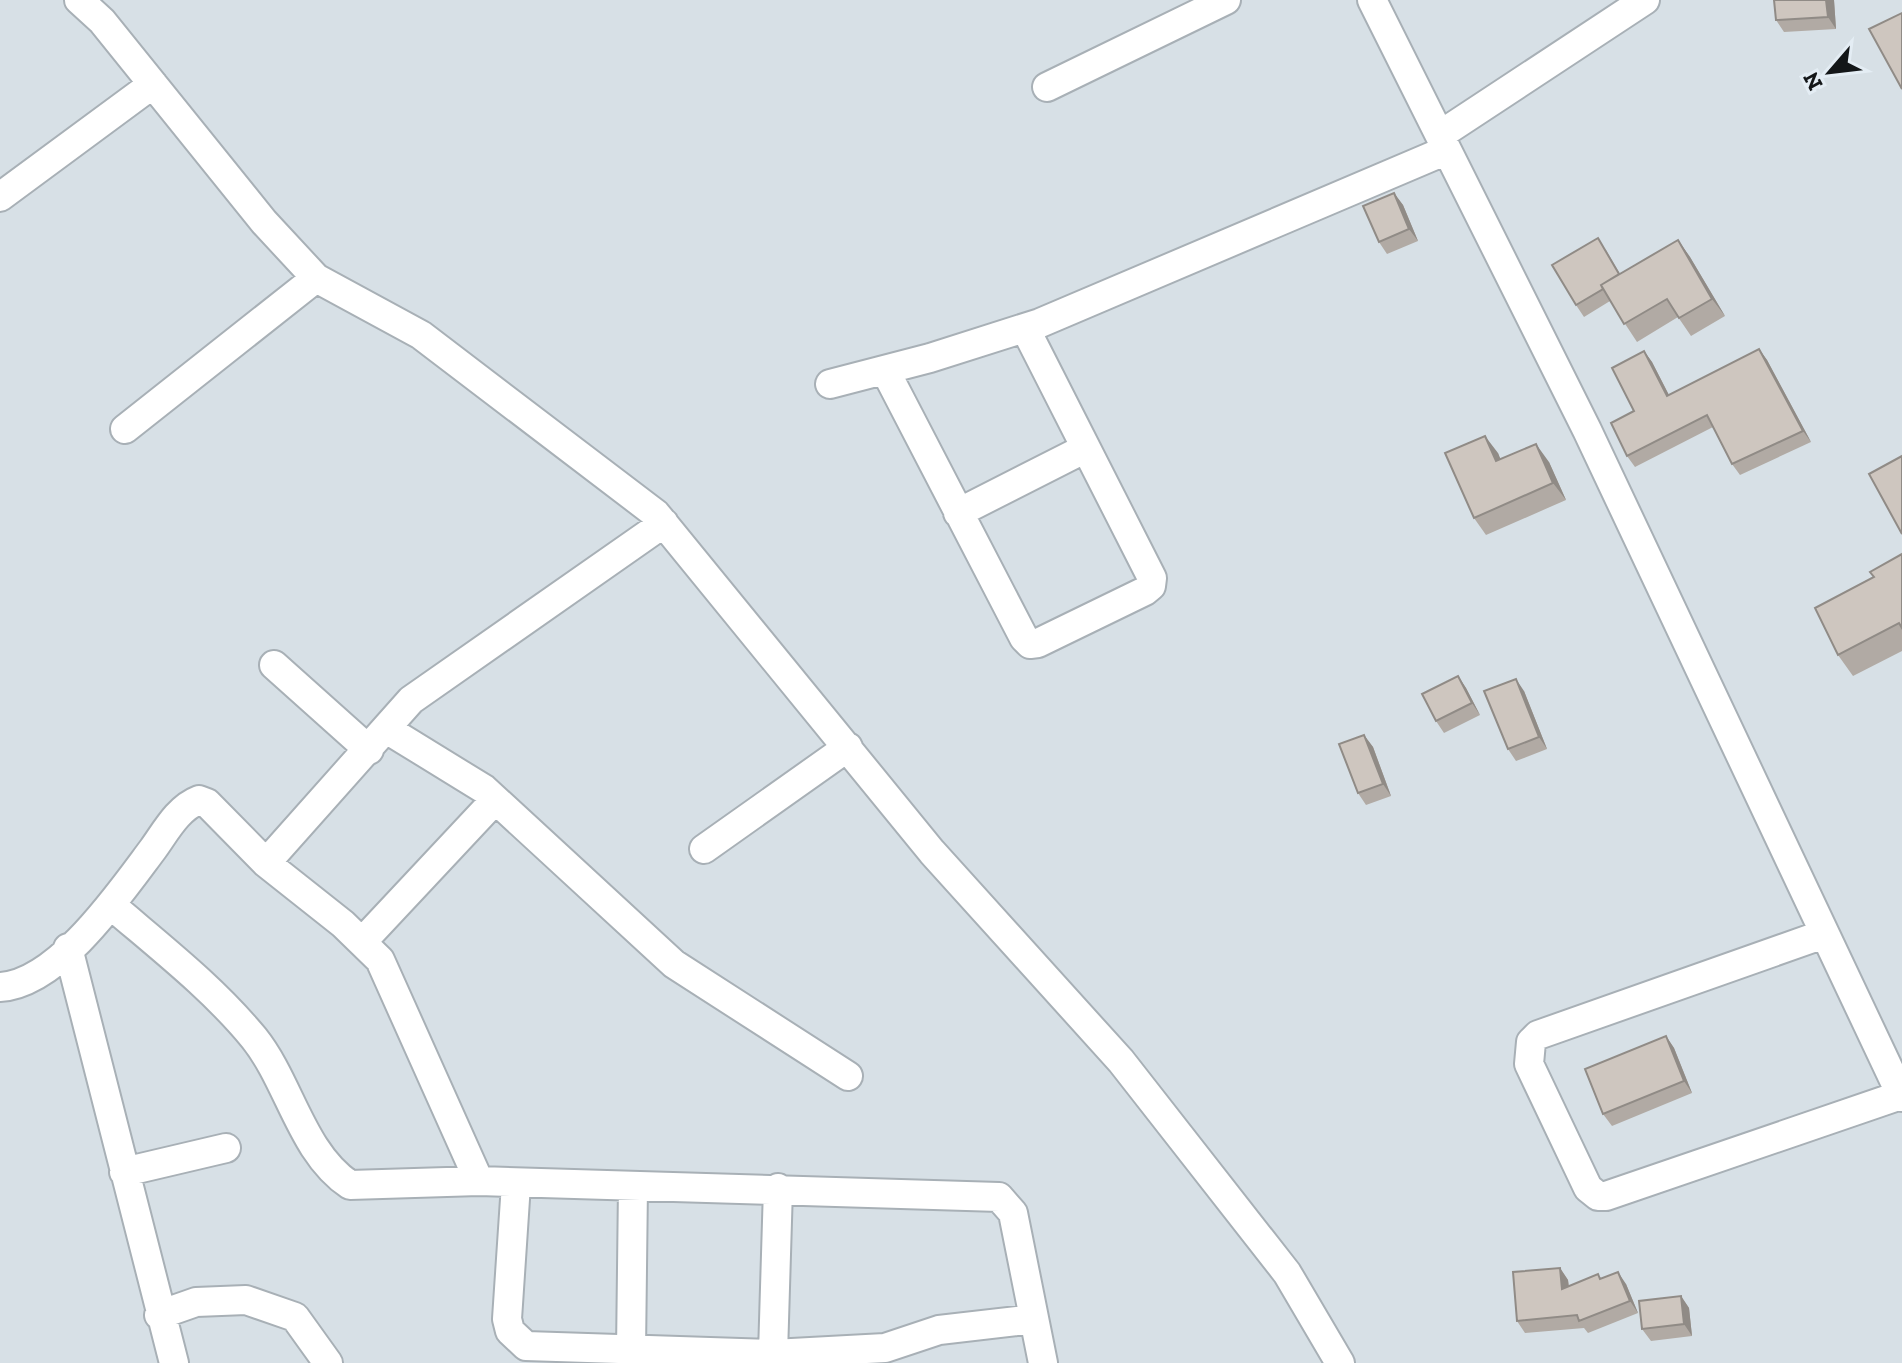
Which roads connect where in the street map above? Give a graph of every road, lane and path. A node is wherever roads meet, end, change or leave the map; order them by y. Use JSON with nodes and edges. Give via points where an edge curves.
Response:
{"nodes":[{"id":1,"x":79,"y":0,"type":"edge"},
{"id":2,"x":1226,"y":0,"type":"edge"},
{"id":3,"x":1372,"y":0,"type":"edge"},
{"id":4,"x":1645,"y":0,"type":"edge"},
{"id":5,"x":153,"y":84,"type":"junction"},
{"id":6,"x":1047,"y":87,"type":"dead end"},
{"id":7,"x":1443,"y":143,"type":"junction"},
{"id":8,"x":0,"y":197,"type":"edge"},
{"id":9,"x":316,"y":278,"type":"junction"},
{"id":10,"x":1025,"y":328,"type":"junction"},
{"id":11,"x":885,"y":370,"type":"junction"},
{"id":12,"x":830,"y":384,"type":"dead end"},
{"id":13,"x":125,"y":429,"type":"dead end"},
{"id":14,"x":1086,"y":448,"type":"junction"},
{"id":15,"x":958,"y":513,"type":"junction"},
{"id":16,"x":664,"y":523,"type":"junction"},
{"id":17,"x":274,"y":665,"type":"dead end"},
{"id":18,"x":379,"y":740,"type":"junction"},
{"id":19,"x":848,"y":747,"type":"junction"},
{"id":20,"x":495,"y":800,"type":"junction"},
{"id":21,"x":704,"y":849,"type":"dead end"},
{"id":22,"x":266,"y":863,"type":"junction"},
{"id":23,"x":111,"y":905,"type":"junction"},
{"id":24,"x":1824,"y":934,"type":"junction"},
{"id":25,"x":362,"y":942,"type":"junction"},
{"id":26,"x":68,"y":948,"type":"junction"},
{"id":27,"x":0,"y":987,"type":"edge"},
{"id":28,"x":848,"y":1076,"type":"dead end"},
{"id":29,"x":1901,"y":1096,"type":"edge"},
{"id":30,"x":226,"y":1148,"type":"dead end"},
{"id":31,"x":124,"y":1172,"type":"junction"},
{"id":32,"x":479,"y":1181,"type":"junction"},
{"id":33,"x":516,"y":1184,"type":"junction"},
{"id":34,"x":633,"y":1186,"type":"junction"},
{"id":35,"x":778,"y":1188,"type":"junction"},
{"id":36,"x":159,"y":1315,"type":"junction"},
{"id":37,"x":1034,"y":1319,"type":"junction"},
{"id":38,"x":631,"y":1351,"type":"junction"},
{"id":39,"x":773,"y":1354,"type":"junction"},
{"id":40,"x":174,"y":1363,"type":"edge"},
{"id":41,"x":328,"y":1363,"type":"edge"},
{"id":42,"x":1043,"y":1363,"type":"edge"},
{"id":43,"x":1340,"y":1363,"type":"edge"}],
"edges":[{"from":1,"to":5,"type":"street"},
{"from":2,"to":6,"type":"street"},
{"from":3,"to":7,"type":"street"},
{"from":4,"to":7,"type":"street"},
{"from":5,"to":8,"type":"street"},
{"from":5,"to":9,"type":"street"},
{"from":7,"to":10,"type":"street"},
{"from":7,"to":24,"type":"street","via":[[1587,430]]},
{"from":9,"to":13,"type":"street"},
{"from":9,"to":16,"type":"street","via":[[421,335]]},
{"from":10,"to":11,"type":"street"},
{"from":10,"to":14,"type":"street"},
{"from":11,"to":12,"type":"street"},
{"from":11,"to":15,"type":"street"},
{"from":14,"to":15,"type":"street"},
{"from":14,"to":15,"type":"street","via":[[1152,578],[1145,591],[1030,644]]},
{"from":16,"to":18,"type":"street","via":[[411,700]]},
{"from":16,"to":19,"type":"street"},
{"from":17,"to":18,"type":"street"},
{"from":18,"to":20,"type":"street","via":[[484,789]]},
{"from":18,"to":22,"type":"street"},
{"from":19,"to":21,"type":"street"},
{"from":19,"to":43,"type":"street","via":[[932,852],[1121,1061],[1287,1273]]},
{"from":20,"to":25,"type":"street"},
{"from":20,"to":28,"type":"street","via":[[674,964]]},
{"from":22,"to":23,"type":"street","via":[[199,800],[180,812]]},
{"from":22,"to":25,"type":"street"},
{"from":23,"to":26,"type":"street"},
{"from":23,"to":32,"type":"street","via":[[218,998],[256,1041],[338,1177],[350,1185]]},
{"from":24,"to":29,"type":"street"},
{"from":24,"to":29,"type":"street","via":[[1538,1035],[1531,1042],[1529,1064],[1588,1188],[1598,1196]]},
{"from":25,"to":32,"type":"street","via":[[380,960]]},
{"from":26,"to":27,"type":"street","via":[[31,979]]},
{"from":26,"to":31,"type":"street"},
{"from":30,"to":31,"type":"street"},
{"from":31,"to":36,"type":"street"},
{"from":32,"to":33,"type":"street"},
{"from":33,"to":34,"type":"street"},
{"from":33,"to":38,"type":"street","via":[[510,1331],[526,1346]]},
{"from":34,"to":35,"type":"street"},
{"from":34,"to":38,"type":"street"},
{"from":35,"to":37,"type":"street","via":[[1004,1200],[1013,1213]]},
{"from":35,"to":39,"type":"street"},
{"from":36,"to":40,"type":"street"},
{"from":36,"to":41,"type":"street","via":[[196,1302],[246,1300],[295,1317]]},
{"from":37,"to":39,"type":"street","via":[[939,1330],[885,1348]]},
{"from":37,"to":42,"type":"street"},
{"from":38,"to":39,"type":"street"}]}
